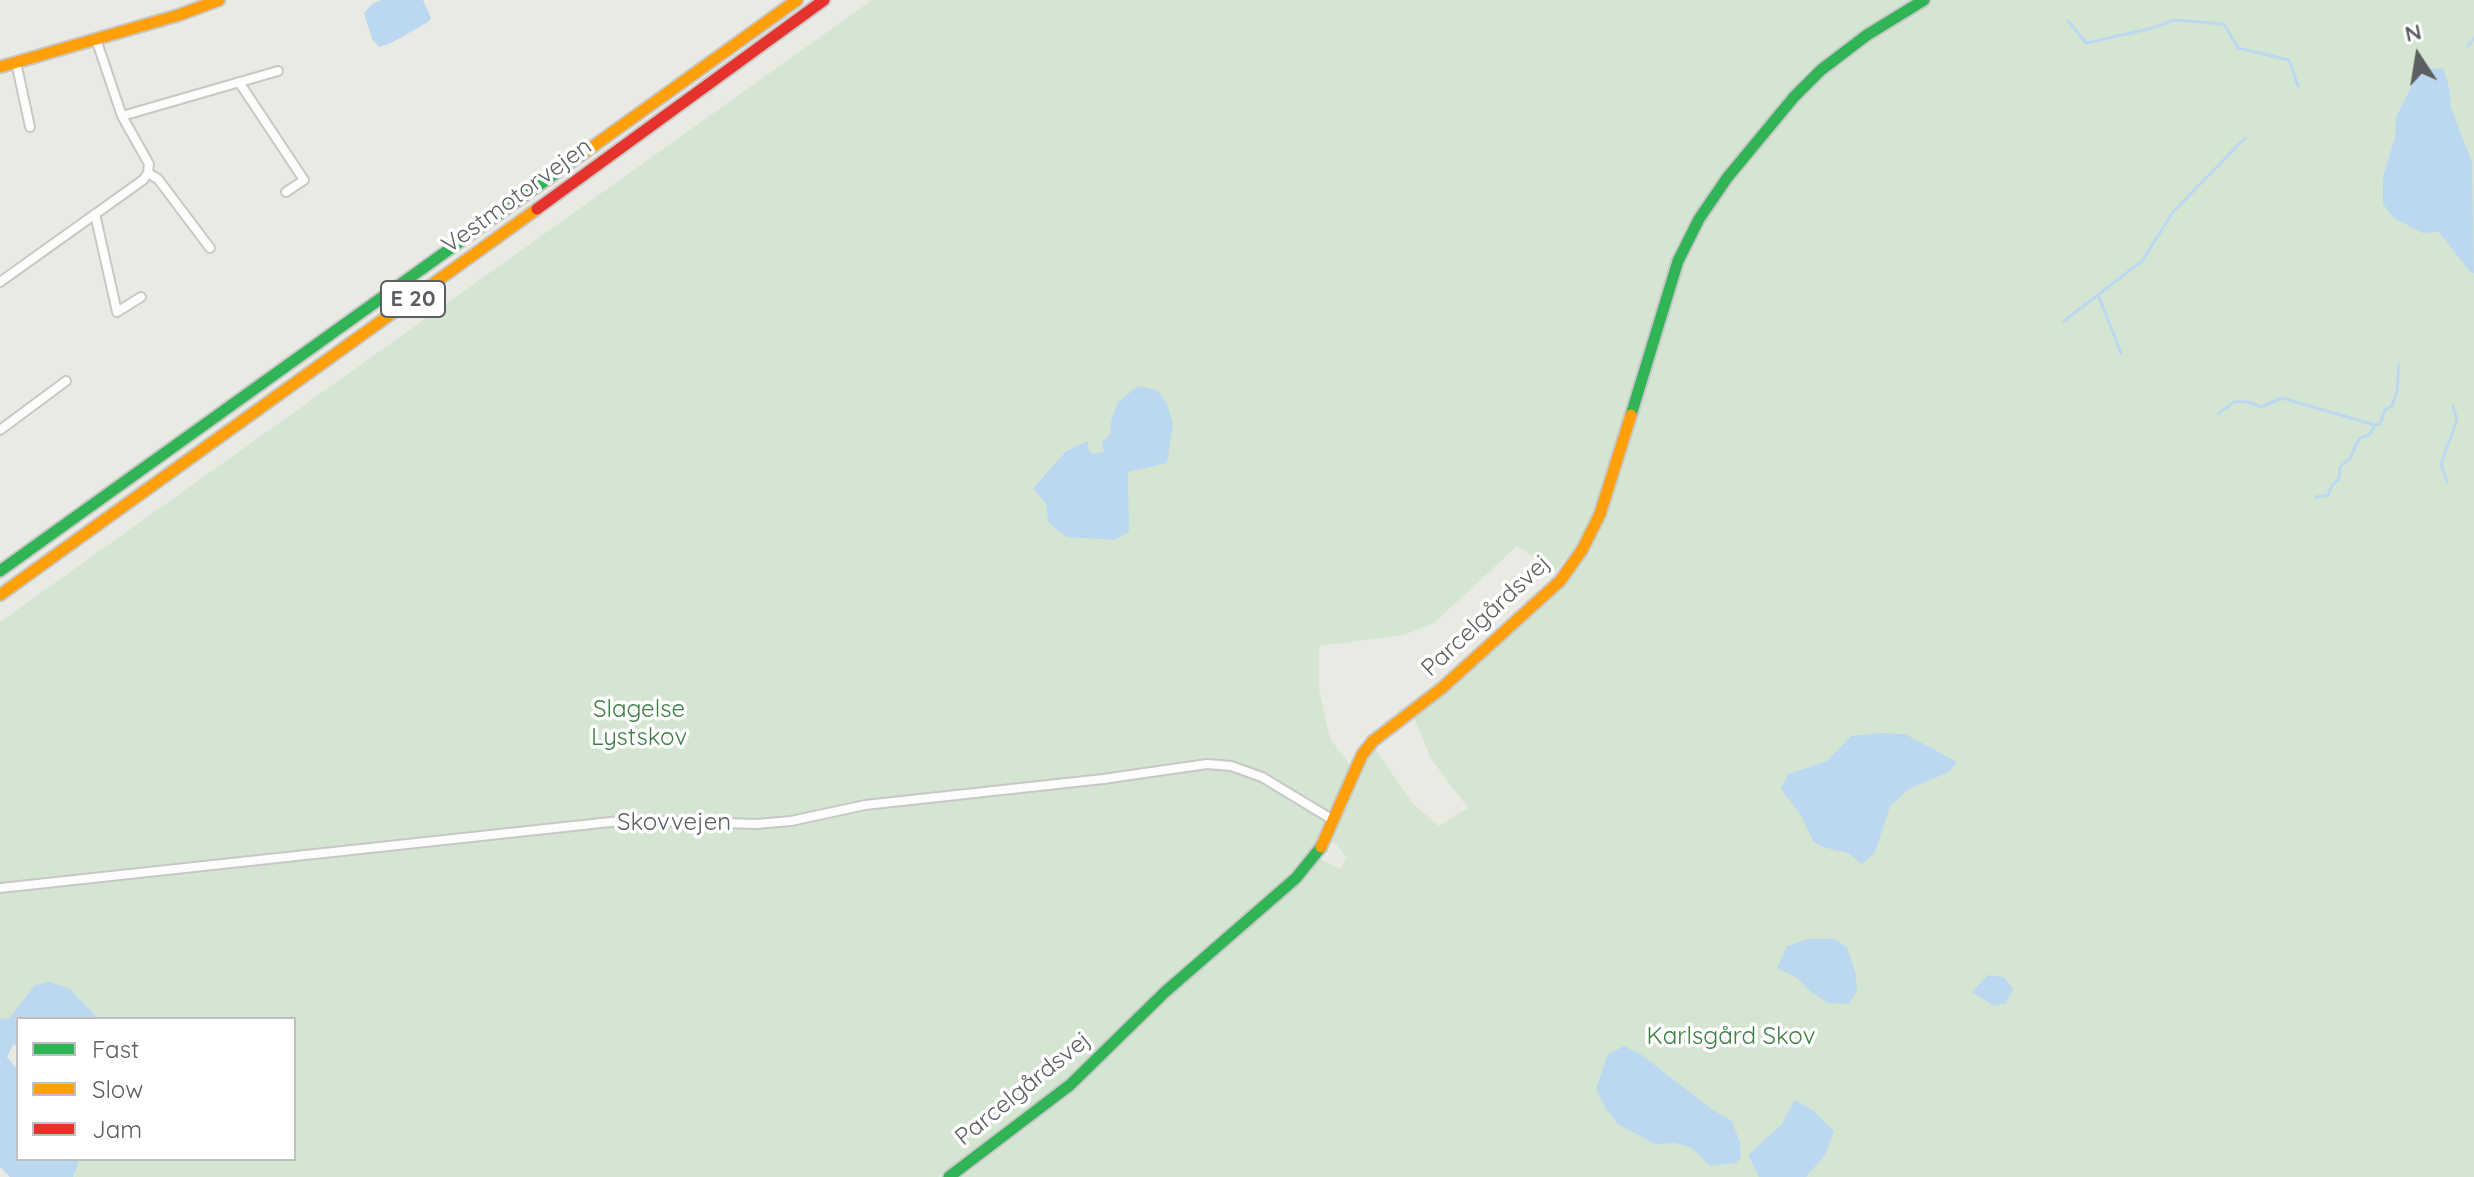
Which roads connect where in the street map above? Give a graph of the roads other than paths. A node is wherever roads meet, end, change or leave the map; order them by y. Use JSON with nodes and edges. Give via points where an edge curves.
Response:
{"nodes":[{"id":1,"x":797,"y":0,"type":"edge"},
{"id":2,"x":824,"y":0,"type":"edge"},
{"id":3,"x":1924,"y":0,"type":"edge"},
{"id":4,"x":214,"y":1,"type":"edge"},
{"id":5,"x":96,"y":39,"type":"junction"},
{"id":6,"x":16,"y":62,"type":"junction"},
{"id":7,"x":0,"y":67,"type":"edge"},
{"id":8,"x":278,"y":71,"type":"dead end"},
{"id":9,"x":239,"y":82,"type":"junction"},
{"id":10,"x":122,"y":116,"type":"junction"},
{"id":11,"x":30,"y":127,"type":"dead end"},
{"id":12,"x":148,"y":173,"type":"junction"},
{"id":13,"x":286,"y":192,"type":"dead end"},
{"id":14,"x":95,"y":214,"type":"junction"},
{"id":15,"x":210,"y":248,"type":"dead end"},
{"id":16,"x":0,"y":282,"type":"edge"},
{"id":17,"x":141,"y":297,"type":"dead end"},
{"id":18,"x":66,"y":381,"type":"dead end"},
{"id":19,"x":0,"y":430,"type":"edge"},
{"id":20,"x":0,"y":571,"type":"edge"},
{"id":21,"x":0,"y":595,"type":"edge"},
{"id":22,"x":1333,"y":820,"type":"junction"},
{"id":23,"x":0,"y":888,"type":"edge"},
{"id":24,"x":949,"y":1177,"type":"edge"}],
"edges":[{"from":1,"to":20,"type":"main road","name":"Vestmotorvejen","number":"E 20"},
{"from":2,"to":21,"type":"main road","name":"Vestmotorvejen","number":"E 20"},
{"from":3,"to":22,"type":"main road","name":"Parcelgårdsvej","via":[[1821,70],[1727,178],[1678,261],[1600,514],[1582,550],[1560,581],[1442,688],[1373,741]]},
{"from":4,"to":5,"type":"main road"},
{"from":5,"to":6,"type":"main road"},
{"from":5,"to":10,"type":"street"},
{"from":6,"to":7,"type":"main road"},
{"from":6,"to":11,"type":"street"},
{"from":8,"to":9,"type":"street"},
{"from":9,"to":10,"type":"street"},
{"from":9,"to":13,"type":"street","via":[[304,180]]},
{"from":10,"to":12,"type":"street","via":[[149,164]]},
{"from":12,"to":14,"type":"street"},
{"from":12,"to":15,"type":"street"},
{"from":14,"to":16,"type":"street"},
{"from":14,"to":17,"type":"street","via":[[117,312]]},
{"from":18,"to":19,"type":"street"},
{"from":22,"to":23,"type":"street","name":"Skovvejen","via":[[1262,777],[1207,764],[865,805],[791,821],[629,820]]},
{"from":22,"to":24,"type":"main road","name":"Parcelgårdsvej","via":[[1296,878],[1165,992],[1070,1085]]}]}
